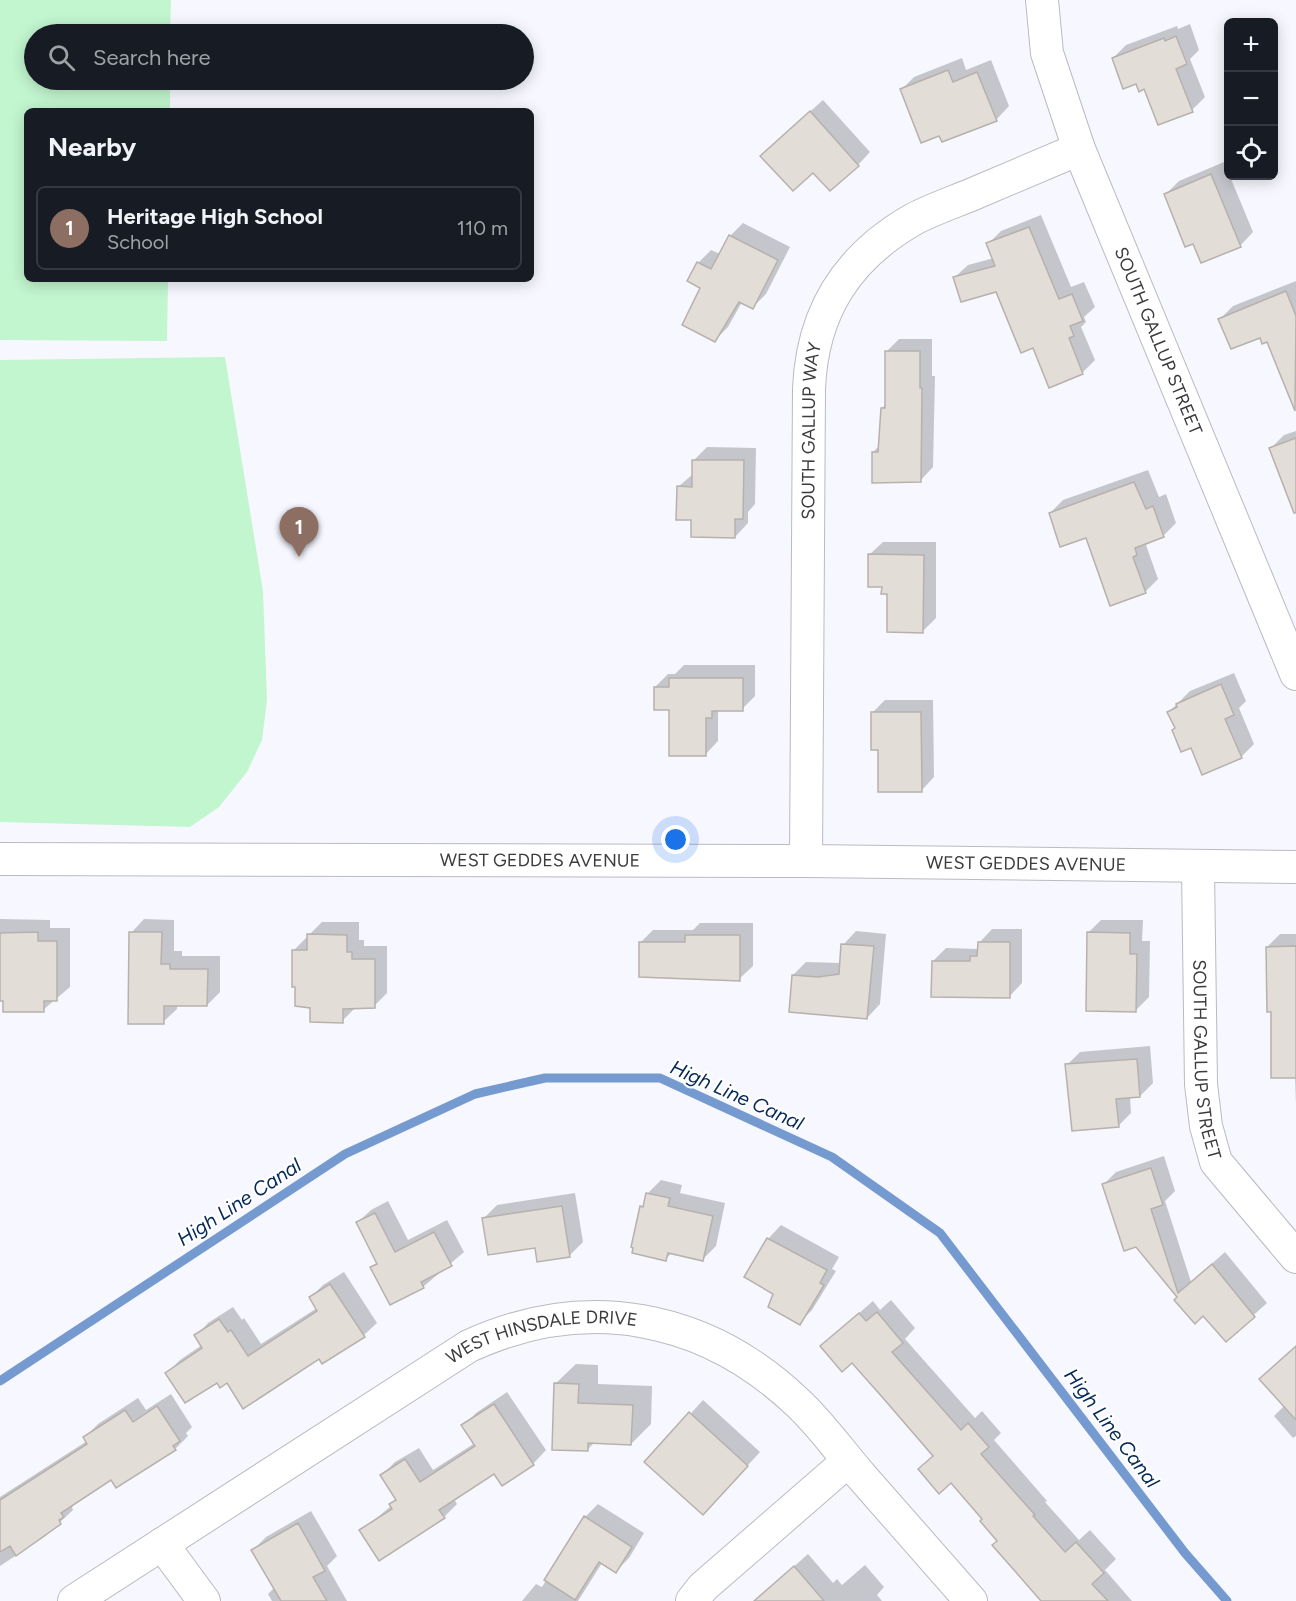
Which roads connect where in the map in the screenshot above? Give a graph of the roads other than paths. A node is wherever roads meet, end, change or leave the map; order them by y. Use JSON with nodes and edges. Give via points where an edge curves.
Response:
{"nodes":[{"id":1,"x":1042,"y":0,"type":"edge"},
{"id":2,"x":1079,"y":149,"type":"junction"},
{"id":3,"x":1296,"y":674,"type":"edge"},
{"id":4,"x":0,"y":859,"type":"edge"},
{"id":5,"x":806,"y":861,"type":"junction"},
{"id":6,"x":1296,"y":867,"type":"edge"},
{"id":7,"x":1198,"y":868,"type":"junction"},
{"id":8,"x":1296,"y":1257,"type":"edge"},
{"id":9,"x":848,"y":1461,"type":"junction"},
{"id":10,"x":162,"y":1544,"type":"junction"},
{"id":11,"x":74,"y":1601,"type":"edge"},
{"id":12,"x":204,"y":1601,"type":"edge"},
{"id":13,"x":692,"y":1601,"type":"edge"},
{"id":14,"x":971,"y":1601,"type":"edge"}],
"edges":[{"from":1,"to":2,"type":"street","name":"SOUTH GALLUP STREET","via":[[1047,53]]},
{"from":2,"to":3,"type":"street","name":"SOUTH GALLUP STREET"},
{"from":2,"to":5,"type":"street","name":"SOUTH GALLUP WAY","via":[[915,219],[875,247],[844,277],[818,325],[810,359],[809,389]]},
{"from":4,"to":5,"type":"street","name":"WEST GEDDES AVENUE"},
{"from":5,"to":7,"type":"street","name":"WEST GEDDES AVENUE"},
{"from":6,"to":7,"type":"street","name":"WEST GEDDES AVENUE"},
{"from":7,"to":8,"type":"street","name":"SOUTH GALLUP STREET","via":[[1200,1084],[1206,1126],[1216,1162]]},
{"from":9,"to":10,"type":"street","name":"WEST HINSDALE DRIVE","via":[[798,1402],[719,1345],[647,1322],[602,1315],[575,1317],[536,1323],[469,1346]]},
{"from":9,"to":13,"type":"street","via":[[703,1587]]},
{"from":9,"to":14,"type":"street","name":"WEST HINSDALE DRIVE"},
{"from":10,"to":11,"type":"street","name":"WEST HINSDALE DRIVE"},
{"from":10,"to":12,"type":"street"}]}
